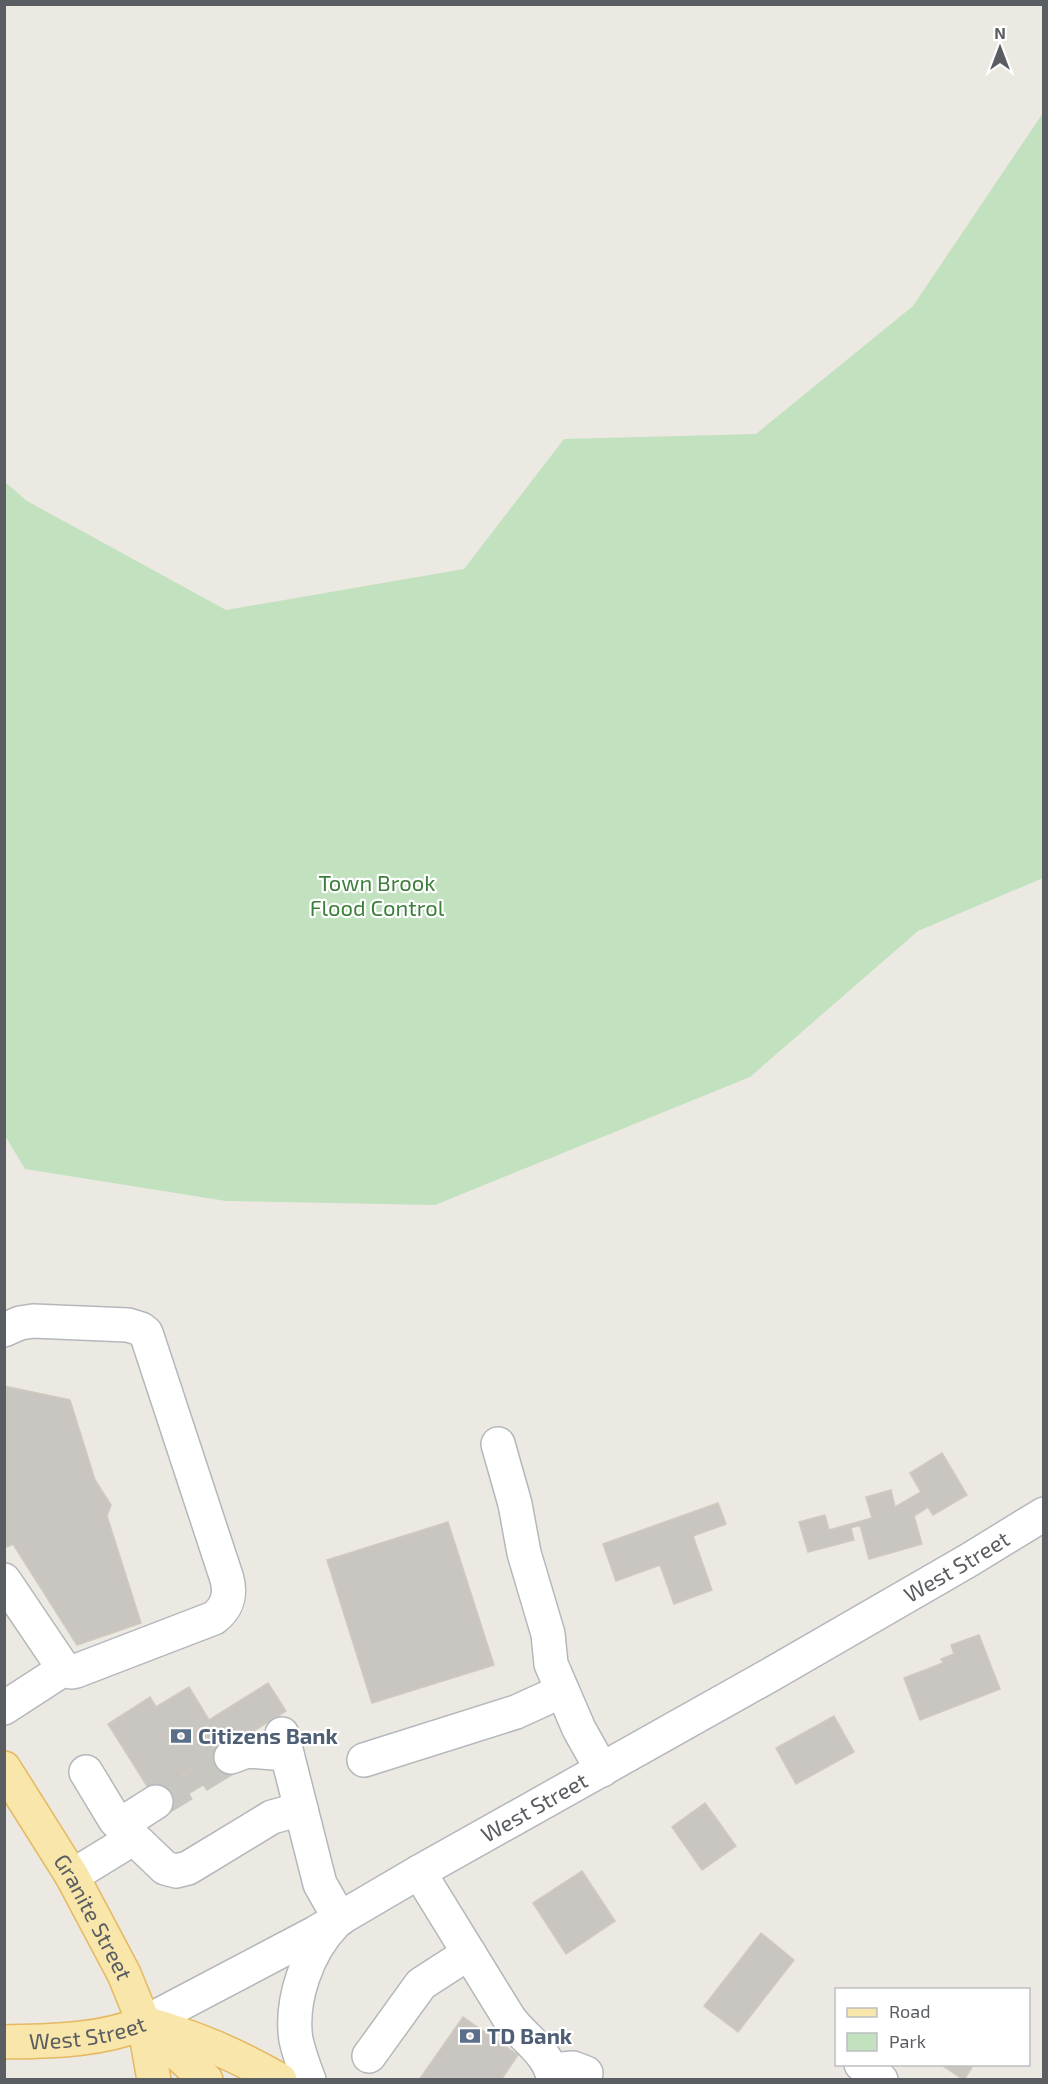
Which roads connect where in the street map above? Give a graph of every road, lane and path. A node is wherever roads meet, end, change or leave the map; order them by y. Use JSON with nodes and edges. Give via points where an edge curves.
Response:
{"nodes":[{"id":1,"x":4,"y":1330,"type":"edge"},
{"id":2,"x":498,"y":1444,"type":"dead end"},
{"id":3,"x":1044,"y":1514,"type":"edge"},
{"id":4,"x":4,"y":1580,"type":"edge"},
{"id":5,"x":64,"y":1669,"type":"junction"},
{"id":6,"x":562,"y":1691,"type":"junction"},
{"id":7,"x":4,"y":1708,"type":"edge"},
{"id":8,"x":231,"y":1757,"type":"tunnel mouth"},
{"id":9,"x":364,"y":1760,"type":"dead end"},
{"id":10,"x":4,"y":1768,"type":"edge"},
{"id":11,"x":602,"y":1770,"type":"junction"},
{"id":12,"x":86,"y":1772,"type":"dead end"},
{"id":13,"x":156,"y":1802,"type":"tunnel mouth"},
{"id":14,"x":301,"y":1809,"type":"junction"},
{"id":15,"x":127,"y":1831,"type":"junction"},
{"id":16,"x":419,"y":1872,"type":"junction"},
{"id":17,"x":72,"y":1876,"type":"junction"},
{"id":18,"x":340,"y":1919,"type":"junction"},
{"id":19,"x":469,"y":1953,"type":"junction"},
{"id":20,"x":144,"y":2023,"type":"junction"},
{"id":21,"x":4,"y":2042,"type":"edge"},
{"id":22,"x":369,"y":2056,"type":"dead end"},
{"id":23,"x":864,"y":2066,"type":"edge"},
{"id":24,"x":586,"y":2073,"type":"dead end"},
{"id":25,"x":553,"y":2075,"type":"edge"},
{"id":26,"x":154,"y":2079,"type":"edge"},
{"id":27,"x":206,"y":2079,"type":"edge"},
{"id":28,"x":280,"y":2079,"type":"edge"},
{"id":29,"x":309,"y":2079,"type":"edge"},
{"id":30,"x":881,"y":2079,"type":"edge"}],
"edges":[{"from":1,"to":5,"type":"street","via":[[33,1321],[128,1325],[146,1333],[229,1586],[226,1604],[214,1618],[76,1671]]},
{"from":2,"to":6,"type":"street","via":[[548,1634],[551,1664]]},
{"from":3,"to":11,"type":"street","name":"West Street"},
{"from":4,"to":5,"type":"street"},
{"from":5,"to":7,"type":"street"},
{"from":6,"to":9,"type":"street","via":[[516,1712]]},
{"from":6,"to":11,"type":"street"},
{"from":8,"to":14,"type":"street","via":[[285,1744]]},
{"from":10,"to":17,"type":"main road","name":"Granite Street"},
{"from":11,"to":16,"type":"street","name":"West Street"},
{"from":12,"to":15,"type":"street"},
{"from":13,"to":15,"type":"street"},
{"from":14,"to":15,"type":"street","via":[[272,1817],[183,1870],[165,1868]]},
{"from":14,"to":18,"type":"street","via":[[320,1884]]},
{"from":15,"to":17,"type":"street"},
{"from":16,"to":18,"type":"street","name":"West Street"},
{"from":16,"to":19,"type":"street"},
{"from":17,"to":20,"type":"main road","name":"Granite Street","via":[[124,1974]]},
{"from":18,"to":20,"type":"street","name":"West Street"},
{"from":18,"to":29,"type":"street","via":[[312,1956],[299,1994],[296,2039]]},
{"from":19,"to":22,"type":"street","via":[[421,1984]]},
{"from":19,"to":25,"type":"street","via":[[509,2018],[546,2057]]},
{"from":20,"to":21,"type":"main road","name":"West Street","via":[[114,2033],[64,2041]]},
{"from":20,"to":26,"type":"main road","name":"Granite Street"},
{"from":20,"to":27,"type":"main road"},
{"from":20,"to":28,"type":"main road","via":[[222,2049]]},
{"from":23,"to":30,"type":"street"},
{"from":24,"to":25,"type":"street","via":[[573,2068]]}]}
